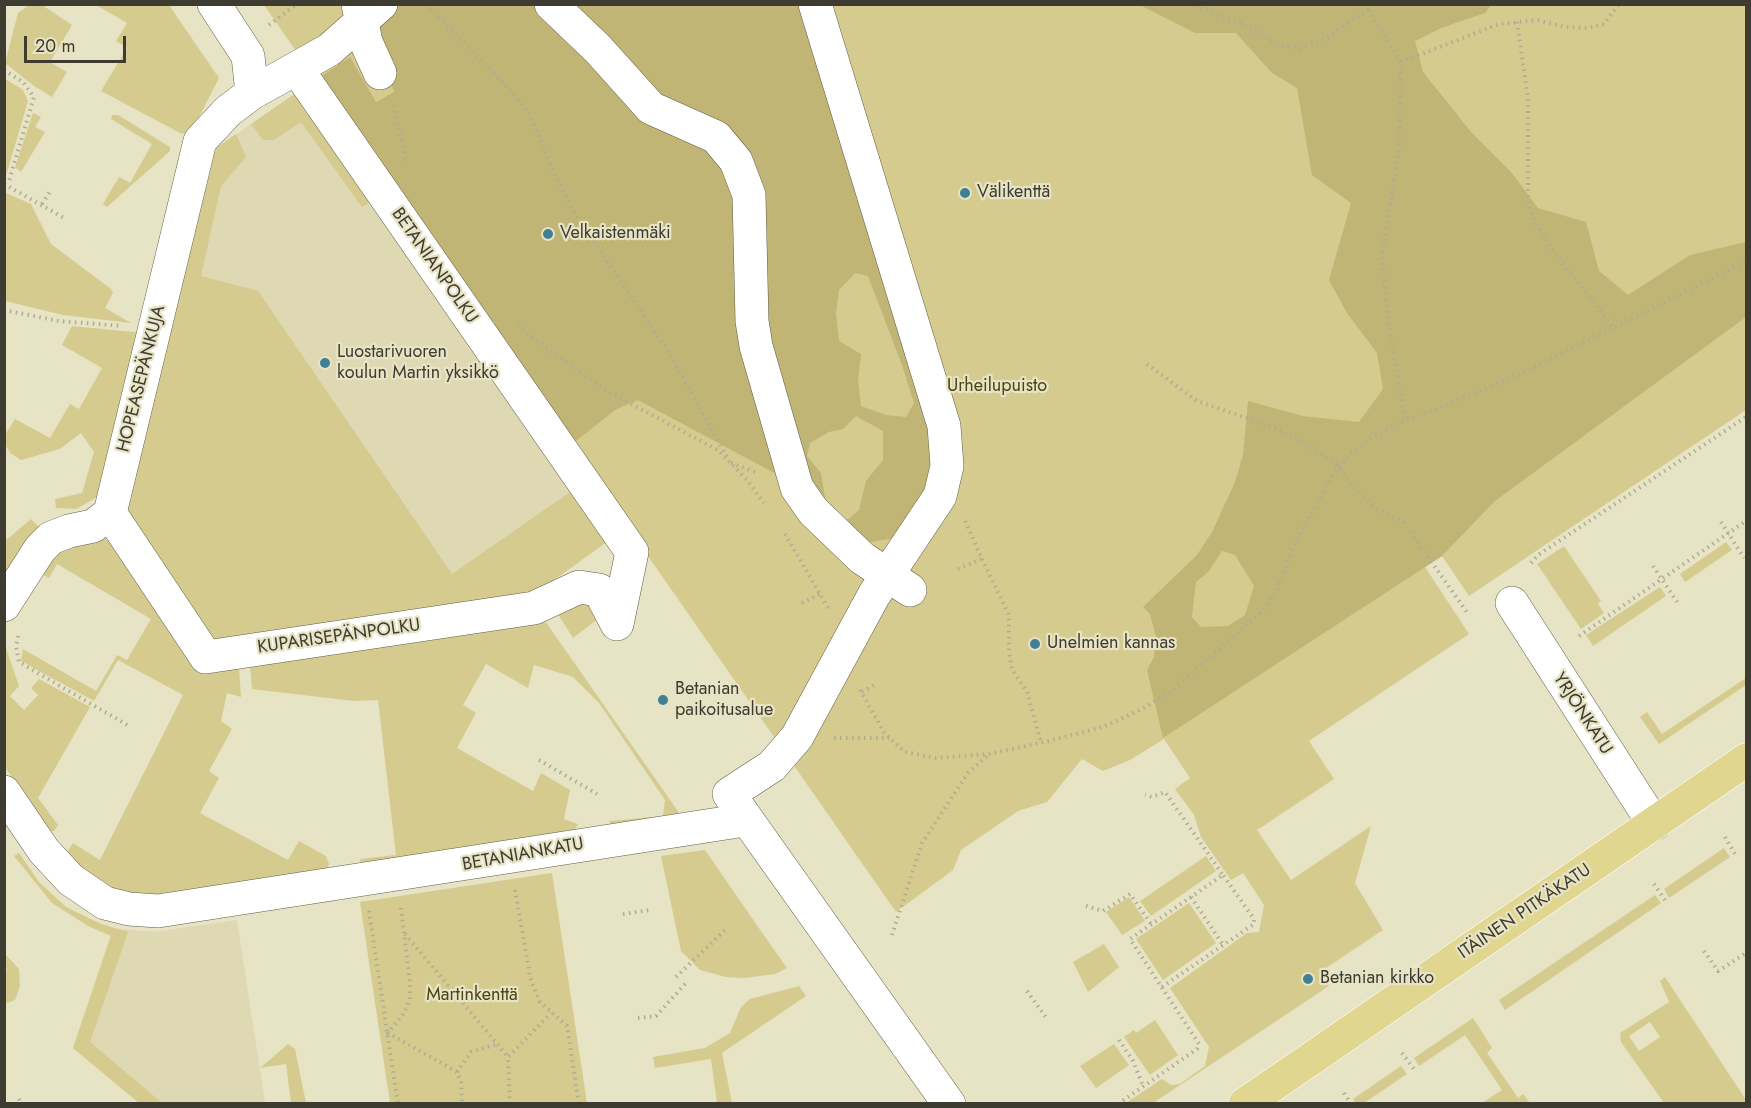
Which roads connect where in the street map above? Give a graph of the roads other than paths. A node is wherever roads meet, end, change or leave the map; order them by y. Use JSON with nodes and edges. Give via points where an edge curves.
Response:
{"nodes":[{"id":1,"x":214,"y":4,"type":"edge"},
{"id":2,"x":551,"y":4,"type":"edge"},
{"id":3,"x":815,"y":4,"type":"edge"},
{"id":4,"x":367,"y":11,"type":"edge"},
{"id":5,"x":297,"y":69,"type":"junction"},
{"id":6,"x":380,"y":73,"type":"road end"},
{"id":7,"x":240,"y":102,"type":"junction"},
{"id":8,"x":110,"y":513,"type":"junction"},
{"id":9,"x":899,"y":583,"type":"junction"},
{"id":10,"x":1512,"y":603,"type":"dead end"},
{"id":11,"x":12,"y":617,"type":"edge"},
{"id":12,"x":617,"y":624,"type":"joint"},
{"id":13,"x":1746,"y":760,"type":"edge"},
{"id":14,"x":4,"y":792,"type":"edge"},
{"id":15,"x":745,"y":820,"type":"junction"},
{"id":16,"x":1654,"y":824,"type":"junction"},
{"id":17,"x":948,"y":1104,"type":"edge"},
{"id":18,"x":1245,"y":1104,"type":"edge"}],
"edges":[{"from":1,"to":7,"type":"street","via":[[248,56]]},
{"from":2,"to":9,"type":"street","via":[[651,108],[716,137],[736,161],[749,195],[756,346],[797,488],[813,511],[862,558]]},
{"from":3,"to":9,"type":"street","via":[[944,426],[947,466],[940,496]]},
{"from":4,"to":5,"type":"street","name":"HOPEASEPÄNKUJA","via":[[329,50]]},
{"from":4,"to":6,"type":"street","via":[[366,42]]},
{"from":5,"to":7,"type":"street","name":"HOPEASEPÄNKUJA"},
{"from":5,"to":12,"type":"street","name":"BETANIANPOLKU","via":[[632,552]]},
{"from":7,"to":8,"type":"street","name":"HOPEASEPÄNKUJA","via":[[200,141]]},
{"from":8,"to":11,"type":"street","via":[[93,526],[51,538],[40,549]]},
{"from":8,"to":12,"type":"street","name":"KUPARISEPÄNPOLKU","via":[[206,657],[534,608],[579,587],[599,590]]},
{"from":9,"to":15,"type":"street","via":[[843,650],[797,737],[772,766],[729,794]]},
{"from":10,"to":16,"type":"street","name":"YRJÖNKATU"},
{"from":13,"to":16,"type":"main road","name":"ITÄINEN PITKÄKATU"},
{"from":14,"to":15,"type":"street","name":"BETANIANKATU","via":[[44,851],[71,880],[105,903],[158,911]]},
{"from":15,"to":17,"type":"street"},
{"from":16,"to":18,"type":"main road","name":"ITÄINEN PITKÄKATU"}]}
